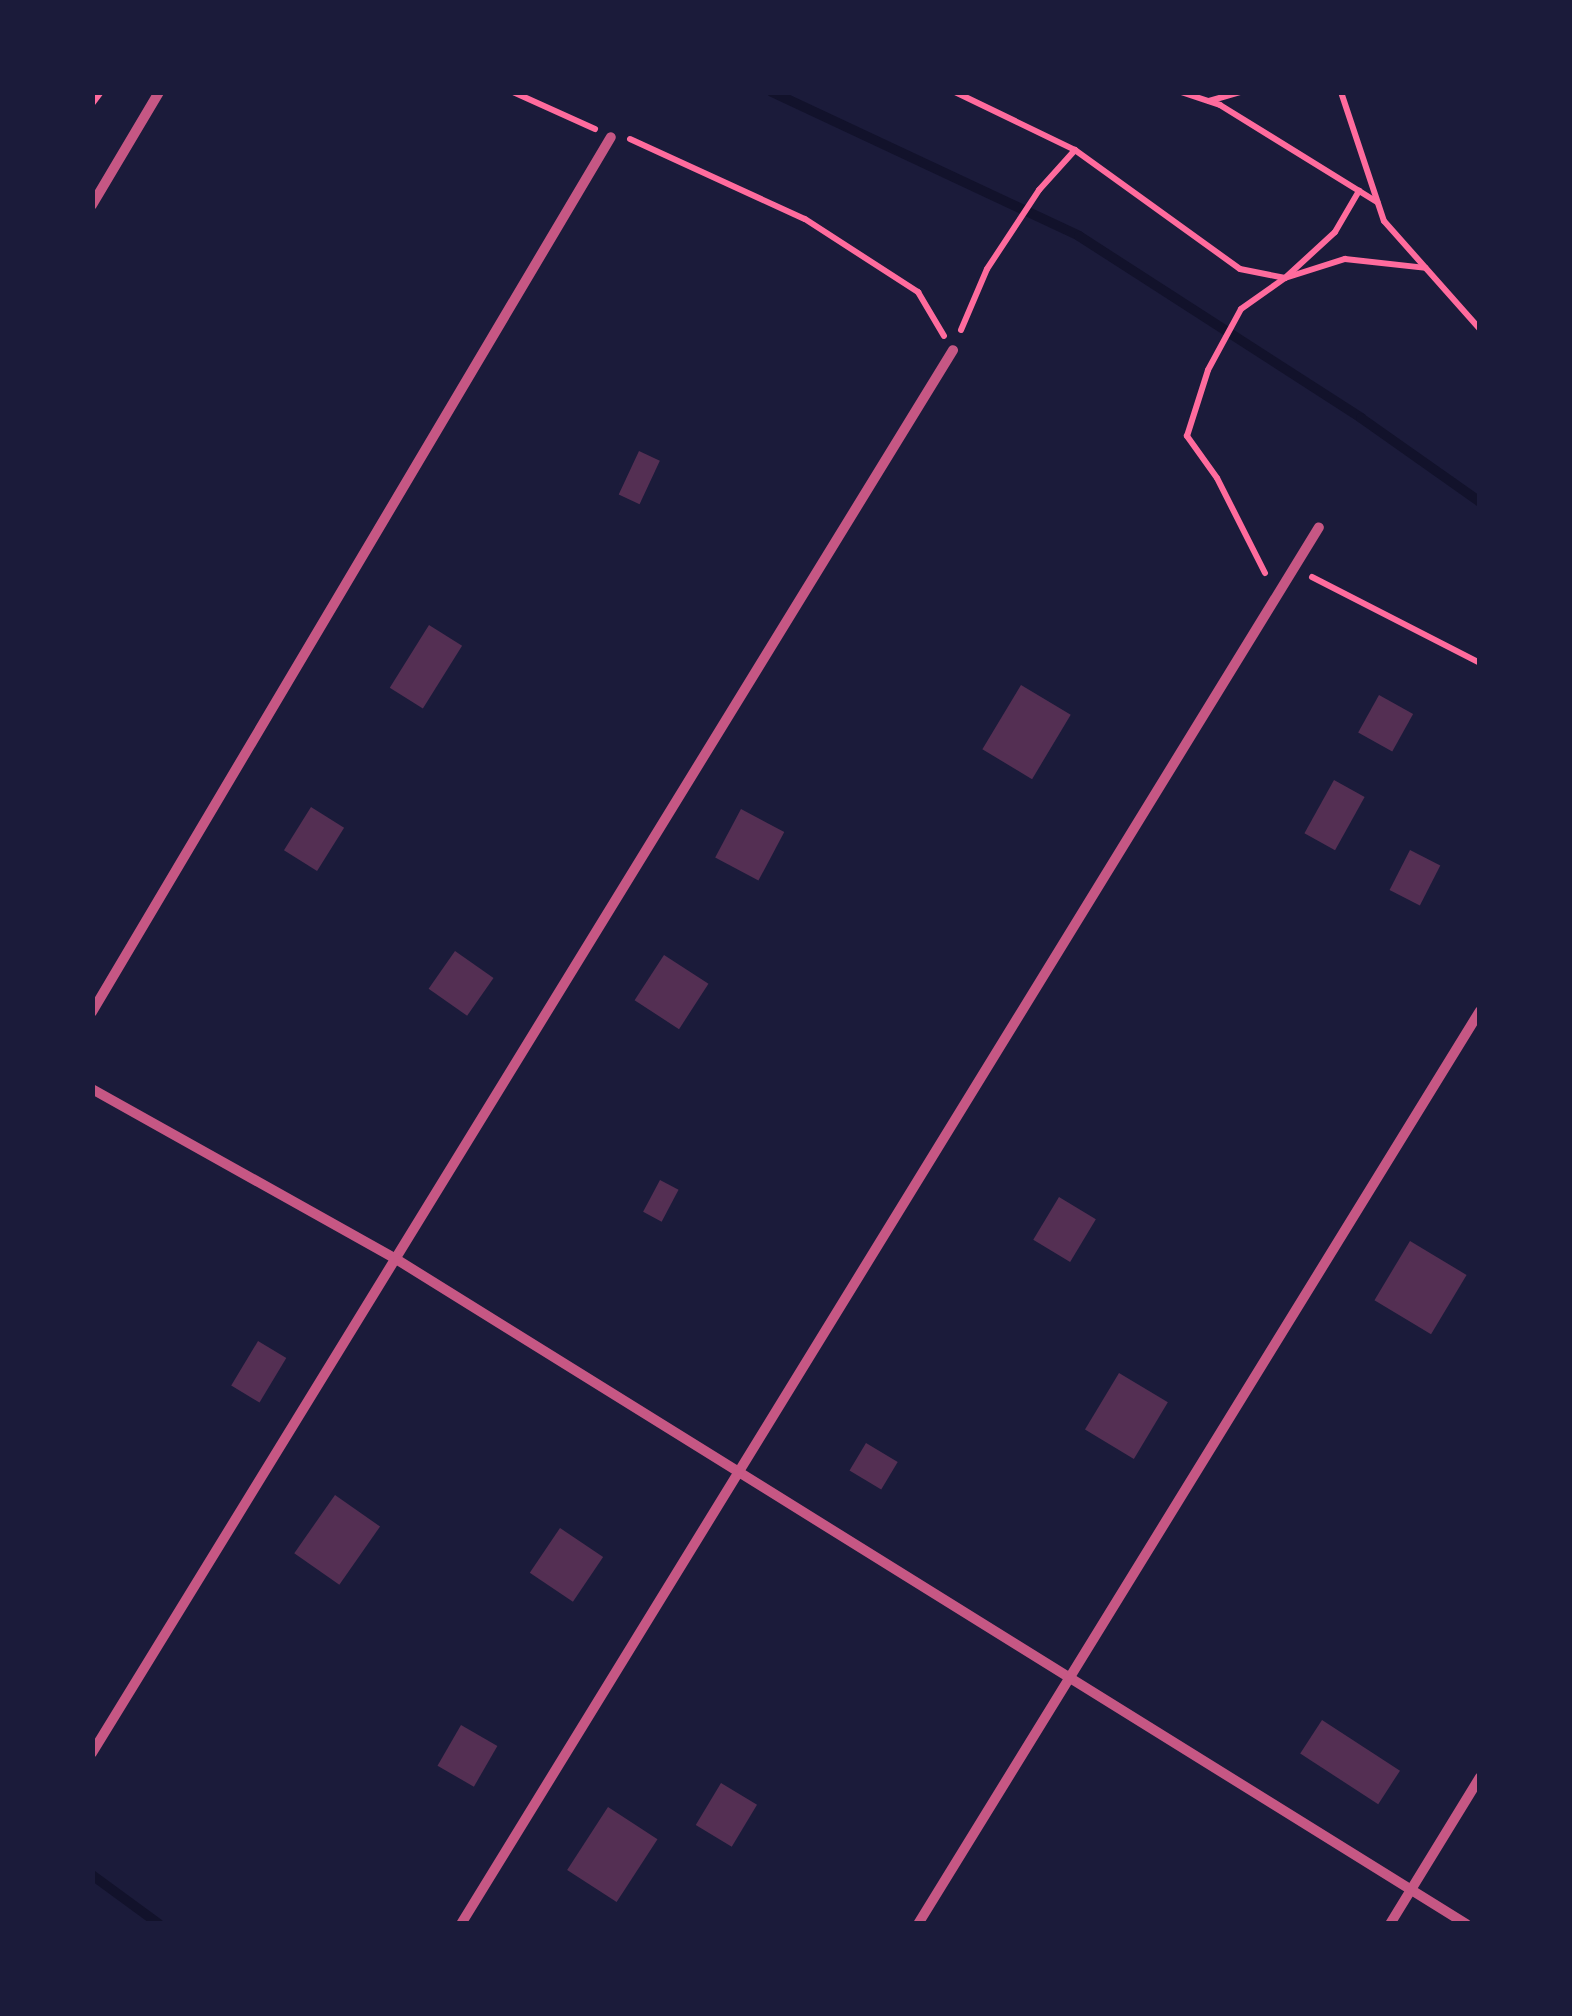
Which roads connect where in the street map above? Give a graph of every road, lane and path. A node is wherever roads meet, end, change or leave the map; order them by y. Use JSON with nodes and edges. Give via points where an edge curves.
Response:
{"nodes":[{"id":1,"x":102,"y":92,"type":"edge"},
{"id":2,"x":159,"y":92,"type":"edge"},
{"id":3,"x":513,"y":92,"type":"edge"},
{"id":4,"x":955,"y":92,"type":"edge"},
{"id":5,"x":1181,"y":92,"type":"edge"},
{"id":6,"x":1240,"y":92,"type":"edge"},
{"id":7,"x":1341,"y":92,"type":"edge"},
{"id":8,"x":1209,"y":101,"type":"junction"},
{"id":9,"x":92,"y":104,"type":"edge"},
{"id":10,"x":612,"y":136,"type":"junction"},
{"id":11,"x":1075,"y":150,"type":"junction"},
{"id":12,"x":1359,"y":191,"type":"junction"},
{"id":13,"x":1378,"y":203,"type":"junction"},
{"id":14,"x":92,"y":204,"type":"edge"},
{"id":15,"x":1426,"y":268,"type":"junction"},
{"id":16,"x":1285,"y":278,"type":"junction"},
{"id":17,"x":1480,"y":329,"type":"edge"},
{"id":18,"x":953,"y":350,"type":"junction"},
{"id":19,"x":1319,"y":526,"type":"dead end"},
{"id":20,"x":1294,"y":568,"type":"junction"},
{"id":21,"x":1276,"y":597,"type":"junction"},
{"id":22,"x":1480,"y":663,"type":"edge"},
{"id":23,"x":1480,"y":1010,"type":"edge"},
{"id":24,"x":92,"y":1012,"type":"edge"},
{"id":25,"x":92,"y":1088,"type":"edge"},
{"id":26,"x":396,"y":1258,"type":"junction"},
{"id":27,"x":739,"y":1470,"type":"junction"},
{"id":28,"x":1070,"y":1675,"type":"junction"},
{"id":29,"x":92,"y":1753,"type":"edge"},
{"id":30,"x":1480,"y":1777,"type":"edge"},
{"id":31,"x":1412,"y":1889,"type":"junction"},
{"id":32,"x":461,"y":1924,"type":"edge"},
{"id":33,"x":918,"y":1924,"type":"edge"},
{"id":34,"x":1390,"y":1924,"type":"edge"},
{"id":35,"x":1466,"y":1924,"type":"edge"}],
"edges":[{"from":1,"to":9,"type":"path"},
{"from":2,"to":14,"type":"street"},
{"from":3,"to":10,"type":"path"},
{"from":4,"to":11,"type":"path"},
{"from":5,"to":8,"type":"path"},
{"from":6,"to":8,"type":"path"},
{"from":7,"to":13,"type":"path"},
{"from":8,"to":12,"type":"path"},
{"from":10,"to":18,"type":"path","via":[[637,140],[806,220],[918,292]]},
{"from":10,"to":24,"type":"street"},
{"from":11,"to":16,"type":"path","via":[[1240,270]]},
{"from":11,"to":18,"type":"path","via":[[1039,190],[987,269]]},
{"from":12,"to":13,"type":"path"},
{"from":12,"to":16,"type":"path","via":[[1335,232]]},
{"from":13,"to":15,"type":"path","via":[[1384,221]]},
{"from":15,"to":16,"type":"path","via":[[1345,259]]},
{"from":15,"to":17,"type":"path"},
{"from":16,"to":21,"type":"path","via":[[1241,309],[1208,370],[1186,436],[1218,478]]},
{"from":18,"to":26,"type":"street"},
{"from":19,"to":20,"type":"street"},
{"from":20,"to":21,"type":"street"},
{"from":20,"to":22,"type":"path"},
{"from":21,"to":27,"type":"street"},
{"from":23,"to":28,"type":"street"},
{"from":25,"to":26,"type":"street"},
{"from":26,"to":27,"type":"street"},
{"from":26,"to":29,"type":"street"},
{"from":27,"to":28,"type":"street"},
{"from":27,"to":32,"type":"street"},
{"from":28,"to":31,"type":"street"},
{"from":28,"to":33,"type":"street"},
{"from":30,"to":31,"type":"street"},
{"from":31,"to":34,"type":"street"},
{"from":31,"to":35,"type":"street"}]}
